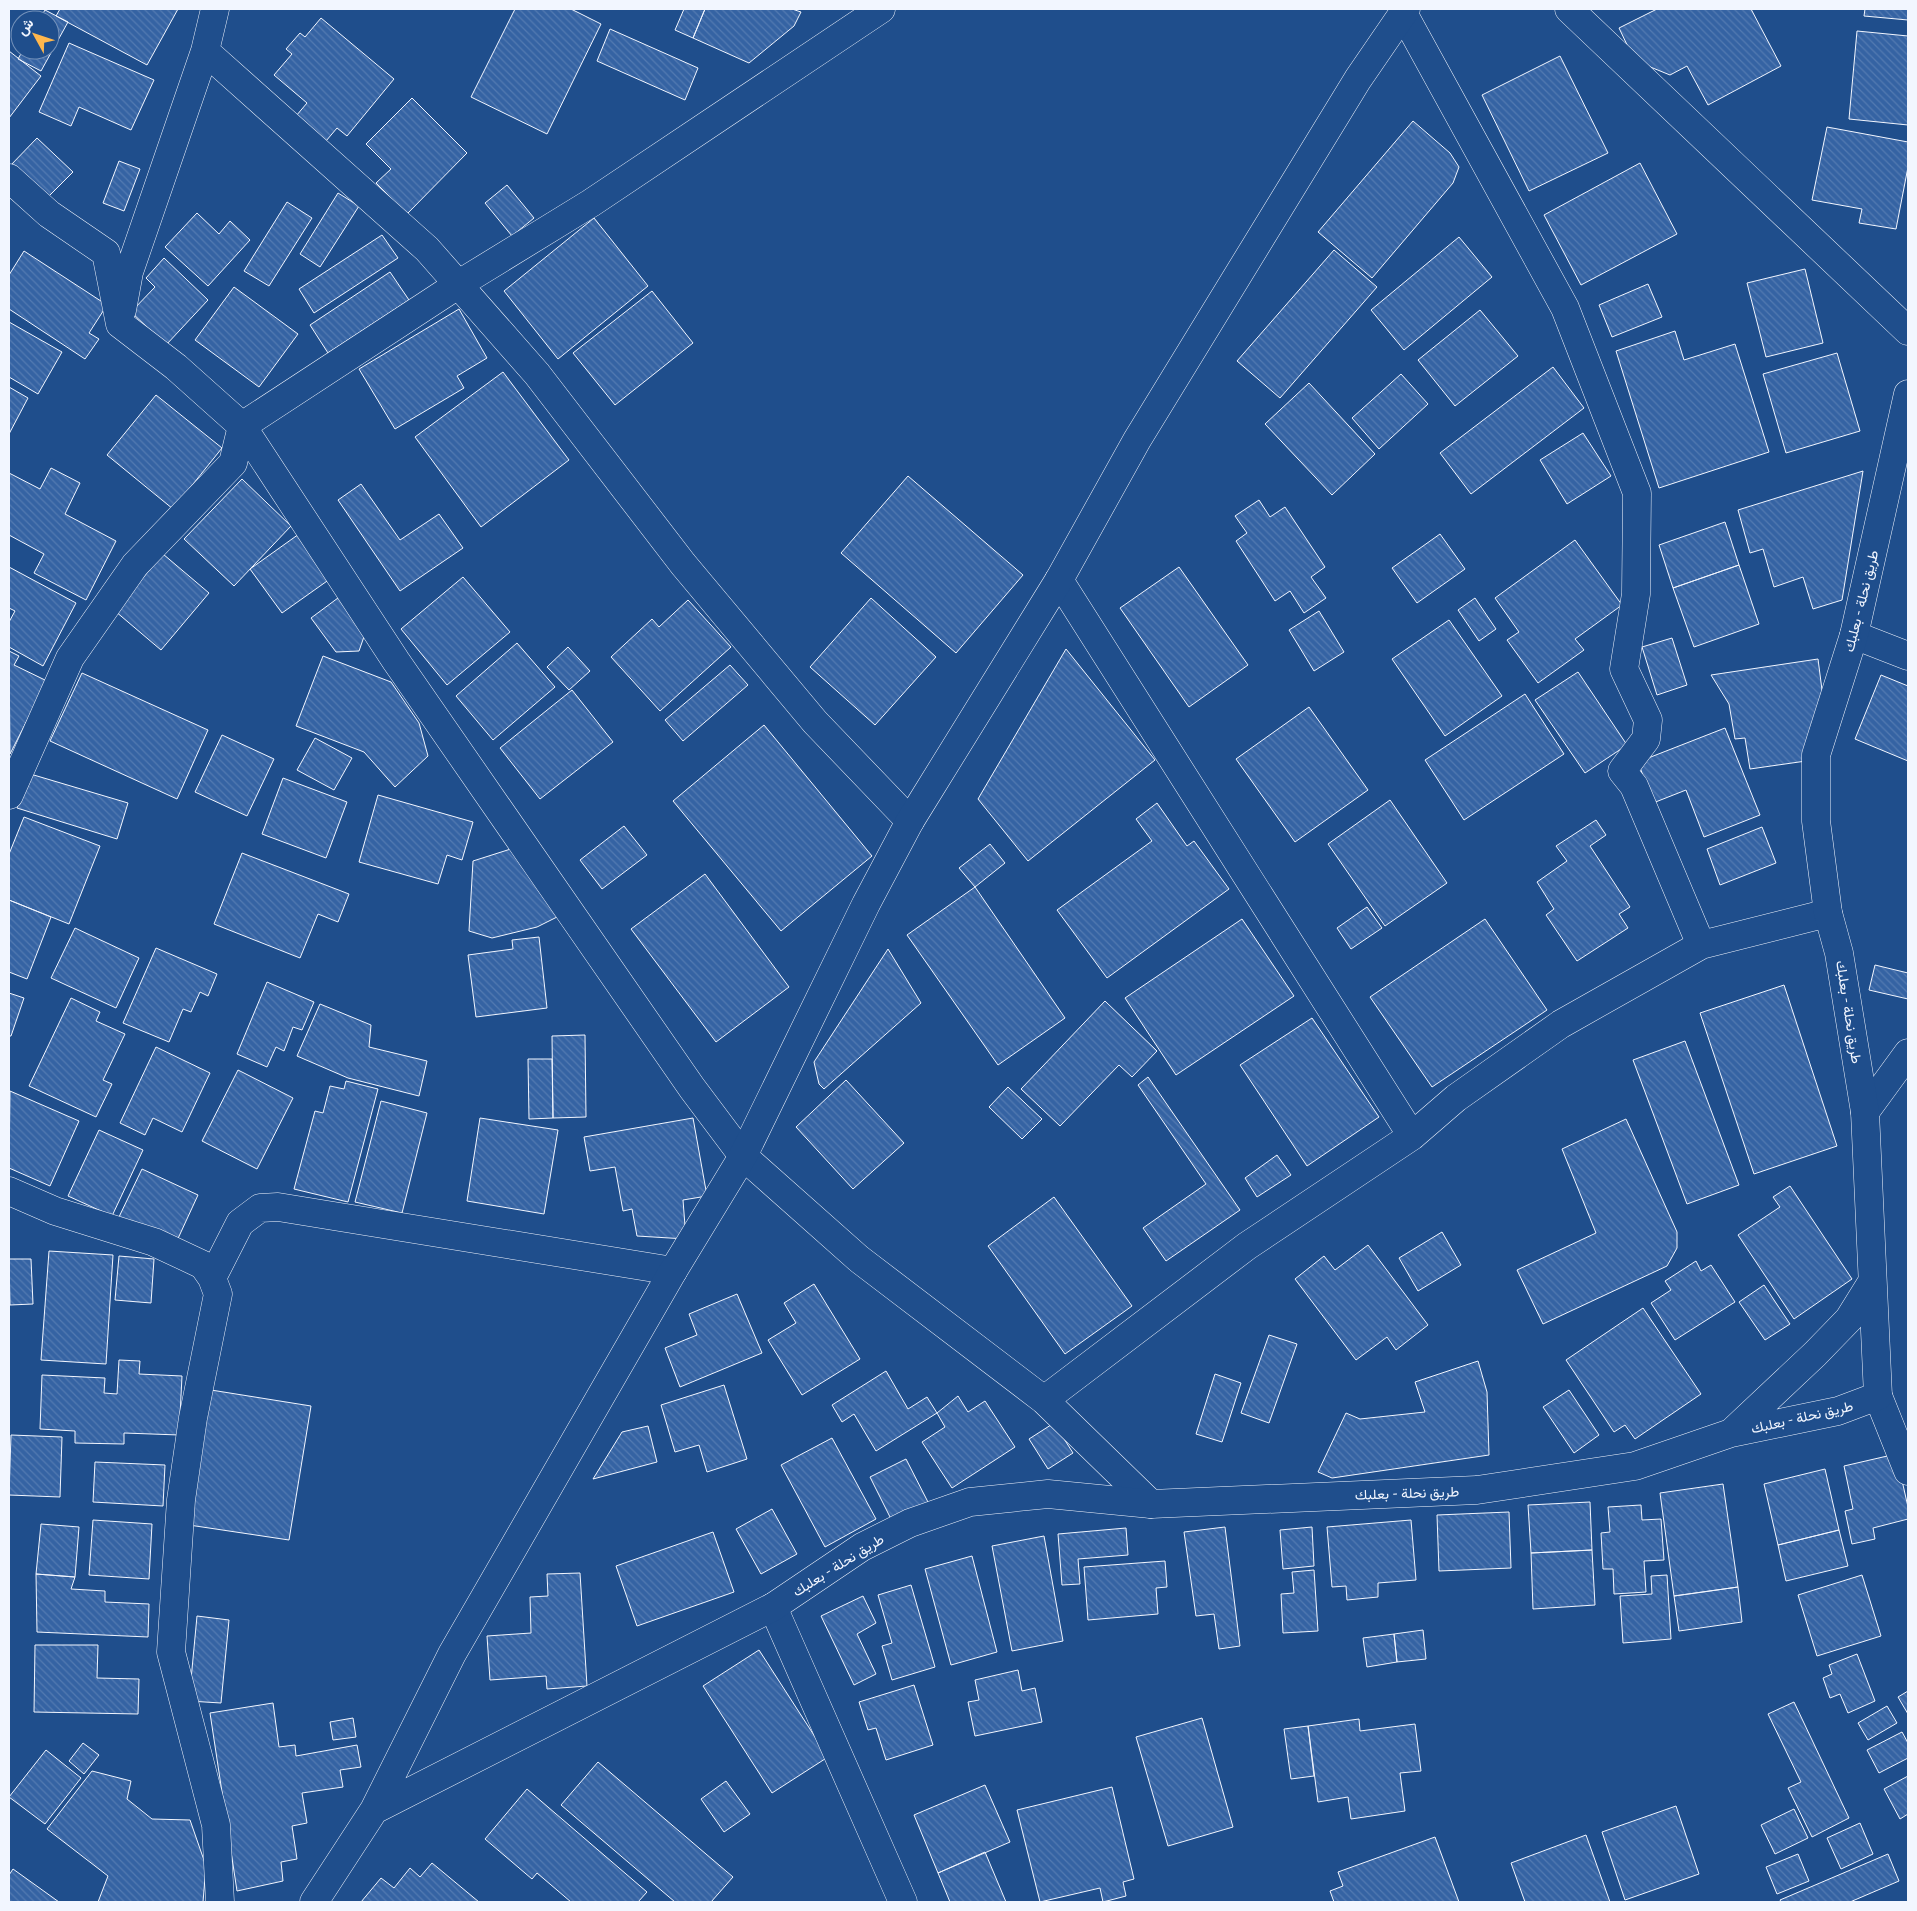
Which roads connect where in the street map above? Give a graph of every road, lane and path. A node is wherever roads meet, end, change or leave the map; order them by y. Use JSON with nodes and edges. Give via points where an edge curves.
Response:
{"nodes":[{"id":1,"x":215,"y":9,"type":"edge"},
{"id":2,"x":881,"y":9,"type":"edge"},
{"id":3,"x":1569,"y":9,"type":"edge"},
{"id":4,"x":1405,"y":11,"type":"edge"},
{"id":5,"x":205,"y":51,"type":"junction"},
{"id":6,"x":9,"y":178,"type":"edge"},
{"id":7,"x":459,"y":284,"type":"junction"},
{"id":8,"x":120,"y":324,"type":"junction"},
{"id":9,"x":1908,"y":331,"type":"edge"},
{"id":10,"x":1908,"y":394,"type":"edge"},
{"id":11,"x":242,"y":426,"type":"junction"},
{"id":12,"x":1059,"y":580,"type":"junction"},
{"id":13,"x":1854,"y":635,"type":"junction"},
{"id":14,"x":1908,"y":656,"type":"edge"},
{"id":15,"x":9,"y":795,"type":"edge"},
{"id":16,"x":910,"y":821,"type":"junction"},
{"id":17,"x":1828,"y":913,"type":"junction"},
{"id":18,"x":1701,"y":945,"type":"junction"},
{"id":19,"x":1908,"y":1053,"type":"edge"},
{"id":20,"x":1865,"y":1112,"type":"junction"},
{"id":21,"x":1412,"y":1136,"type":"junction"},
{"id":22,"x":743,"y":1156,"type":"junction"},
{"id":23,"x":9,"y":1191,"type":"edge"},
{"id":24,"x":673,"y":1271,"type":"junction"},
{"id":25,"x":212,"y":1278,"type":"junction"},
{"id":26,"x":1872,"y":1282,"type":"junction"},
{"id":27,"x":1878,"y":1396,"type":"junction"},
{"id":28,"x":1044,"y":1400,"type":"junction"},
{"id":29,"x":1732,"y":1433,"type":"junction"},
{"id":30,"x":1908,"y":1471,"type":"edge"},
{"id":31,"x":1151,"y":1504,"type":"junction"},
{"id":32,"x":773,"y":1607,"type":"junction"},
{"id":33,"x":374,"y":1810,"type":"junction"},
{"id":34,"x":220,"y":1902,"type":"edge"},
{"id":35,"x":314,"y":1902,"type":"edge"},
{"id":36,"x":903,"y":1902,"type":"edge"}],
"edges":[{"from":1,"to":5,"type":"street"},
{"from":2,"to":7,"type":"street","via":[[590,203]]},
{"from":3,"to":9,"type":"street"},
{"from":4,"to":12,"type":"street","via":[[1358,79],[1137,440]]},
{"from":4,"to":18,"type":"street","via":[[1565,308],[1637,493],[1636,594],[1624,669],[1648,720],[1646,739],[1622,771],[1634,786]]},
{"from":5,"to":7,"type":"street","via":[[427,248]]},
{"from":5,"to":8,"type":"street","via":[[129,272]]},
{"from":6,"to":8,"type":"street","via":[[49,214],[106,253]]},
{"from":7,"to":11,"type":"street"},
{"from":7,"to":16,"type":"street","via":[[538,374],[683,564],[814,722]]},
{"from":8,"to":11,"type":"street","via":[[176,367]]},
{"from":10,"to":13,"type":"street","name":"طريق نحلة - بعلبك"},
{"from":11,"to":15,"type":"street","via":[[233,463],[135,565],[70,658]]},
{"from":11,"to":22,"type":"street","via":[[396,660],[692,1088]]},
{"from":12,"to":16,"type":"street"},
{"from":12,"to":21,"type":"street"},
{"from":13,"to":14,"type":"street"},
{"from":13,"to":17,"type":"street","name":"طريق نحلة - بعلبك","via":[[1816,755],[1816,821]]},
{"from":16,"to":22,"type":"street"},
{"from":17,"to":18,"type":"street"},
{"from":17,"to":20,"type":"street","name":"طريق نحلة - بعلبك","via":[[1839,953]]},
{"from":18,"to":21,"type":"street","via":[[1560,1024],[1456,1098]]},
{"from":19,"to":20,"type":"street"},
{"from":20,"to":26,"type":"street","name":"طريق نحلة - بعلبك"},
{"from":21,"to":28,"type":"street","via":[[1247,1246]]},
{"from":22,"to":24,"type":"street"},
{"from":22,"to":28,"type":"street","via":[[859,1259]]},
{"from":23,"to":25,"type":"street","via":[[55,1211],[154,1242],[203,1265]]},
{"from":24,"to":25,"type":"street","via":[[278,1207],[260,1208],[240,1223]]},
{"from":24,"to":33,"type":"street","via":[[452,1654]]},
{"from":25,"to":34,"type":"street","via":[[218,1294],[193,1418],[181,1500],[171,1652],[216,1825]]},
{"from":26,"to":27,"type":"street","name":"طريق نحلة - بعلبك"},
{"from":26,"to":29,"type":"street","via":[[1849,1319]]},
{"from":27,"to":29,"type":"street","name":"طريق نحلة - بعلبك","via":[[1838,1411]]},
{"from":27,"to":30,"type":"street"},
{"from":28,"to":31,"type":"street"},
{"from":29,"to":31,"type":"street","name":"طريق نحلة - بعلبك","via":[[1634,1466],[1477,1490]]},
{"from":31,"to":32,"type":"street","name":"طريق نحلة - بعلبك","via":[[1048,1494],[970,1502],[910,1523],[862,1547]]},
{"from":32,"to":33,"type":"street","name":"طريق نحلة - بعلبك"},
{"from":32,"to":36,"type":"street"},
{"from":33,"to":35,"type":"street"}]}
